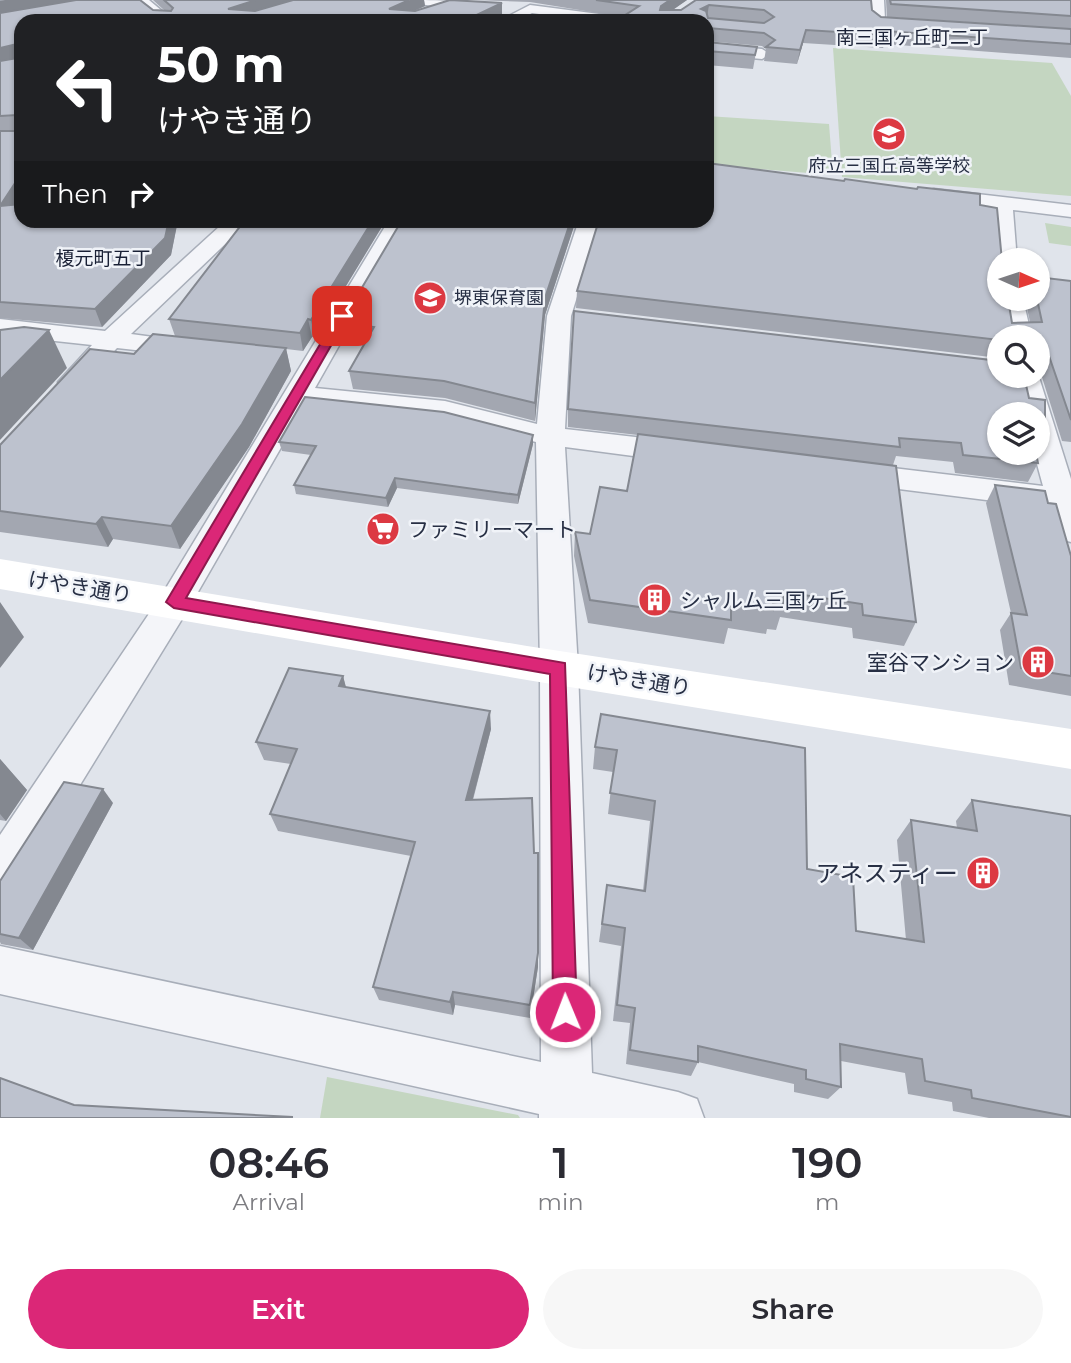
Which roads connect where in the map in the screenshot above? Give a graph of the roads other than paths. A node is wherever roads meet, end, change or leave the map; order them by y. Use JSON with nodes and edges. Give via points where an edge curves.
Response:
{"nodes":[{"id":1,"x":140,"y":0,"type":"edge"},
{"id":2,"x":419,"y":0,"type":"edge"},
{"id":3,"x":614,"y":0,"type":"edge"},
{"id":4,"x":877,"y":0,"type":"edge"},
{"id":5,"x":454,"y":3,"type":"edge"},
{"id":6,"x":530,"y":9,"type":"junction"},
{"id":7,"x":158,"y":14,"type":"edge"},
{"id":8,"x":422,"y":14,"type":"edge"},
{"id":9,"x":520,"y":14,"type":"edge"},
{"id":10,"x":577,"y":14,"type":"edge"},
{"id":11,"x":598,"y":14,"type":"edge"},
{"id":12,"x":933,"y":27,"type":"edge"},
{"id":13,"x":714,"y":50,"type":"edge"},
{"id":14,"x":762,"y":54,"type":"edge"},
{"id":15,"x":918,"y":192,"type":"edge"},
{"id":16,"x":1002,"y":204,"type":"junction"},
{"id":17,"x":1071,"y":211,"type":"edge"},
{"id":18,"x":231,"y":228,"type":"edge"},
{"id":19,"x":394,"y":228,"type":"edge"},
{"id":20,"x":589,"y":228,"type":"edge"},
{"id":21,"x":1005,"y":248,"type":"edge"},
{"id":22,"x":0,"y":327,"type":"edge"},
{"id":23,"x":111,"y":339,"type":"junction"},
{"id":24,"x":219,"y":352,"type":"edge"},
{"id":25,"x":1030,"y":388,"type":"edge"},
{"id":26,"x":297,"y":395,"type":"junction"},
{"id":27,"x":55,"y":401,"type":"edge"},
{"id":28,"x":550,"y":436,"type":"junction"},
{"id":29,"x":702,"y":455,"type":"edge"},
{"id":30,"x":827,"y":470,"type":"edge"},
{"id":31,"x":1067,"y":499,"type":"edge"},
{"id":32,"x":1071,"y":531,"type":"edge"},
{"id":33,"x":0,"y":574,"type":"edge"},
{"id":34,"x":174,"y":602,"type":"junction"},
{"id":35,"x":559,"y":668,"type":"junction"},
{"id":36,"x":1071,"y":749,"type":"edge"},
{"id":37,"x":0,"y":874,"type":"edge"},
{"id":38,"x":0,"y":970,"type":"edge"},
{"id":39,"x":566,"y":1106,"type":"edge"},
{"id":40,"x":678,"y":1118,"type":"edge"}],
"edges":[{"from":1,"to":7,"type":"street"},
{"from":2,"to":5,"type":"street"},
{"from":3,"to":11,"type":"street"},
{"from":4,"to":12,"type":"street","via":[[878,23]]},
{"from":5,"to":6,"type":"street"},
{"from":5,"to":8,"type":"street"},
{"from":6,"to":9,"type":"street"},
{"from":6,"to":10,"type":"street"},
{"from":13,"to":14,"type":"street"},
{"from":15,"to":16,"type":"street"},
{"from":16,"to":17,"type":"street"},
{"from":16,"to":21,"type":"street"},
{"from":18,"to":23,"type":"street"},
{"from":19,"to":26,"type":"street","via":[[300,362]]},
{"from":20,"to":28,"type":"street"},
{"from":22,"to":23,"type":"street"},
{"from":23,"to":24,"type":"street"},
{"from":23,"to":27,"type":"street"},
{"from":25,"to":31,"type":"street"},
{"from":26,"to":28,"type":"street","via":[[445,410]]},
{"from":26,"to":34,"type":"street"},
{"from":28,"to":29,"type":"street"},
{"from":28,"to":35,"type":"street"},
{"from":30,"to":31,"type":"street"},
{"from":31,"to":32,"type":"street"},
{"from":33,"to":34,"type":"street","name":"けやき通り"},
{"from":34,"to":35,"type":"street","name":"けやき通り"},
{"from":34,"to":37,"type":"street"},
{"from":35,"to":36,"type":"street","name":"けやき通り"},
{"from":35,"to":39,"type":"street"},
{"from":38,"to":39,"type":"street"},
{"from":39,"to":40,"type":"street"}]}
